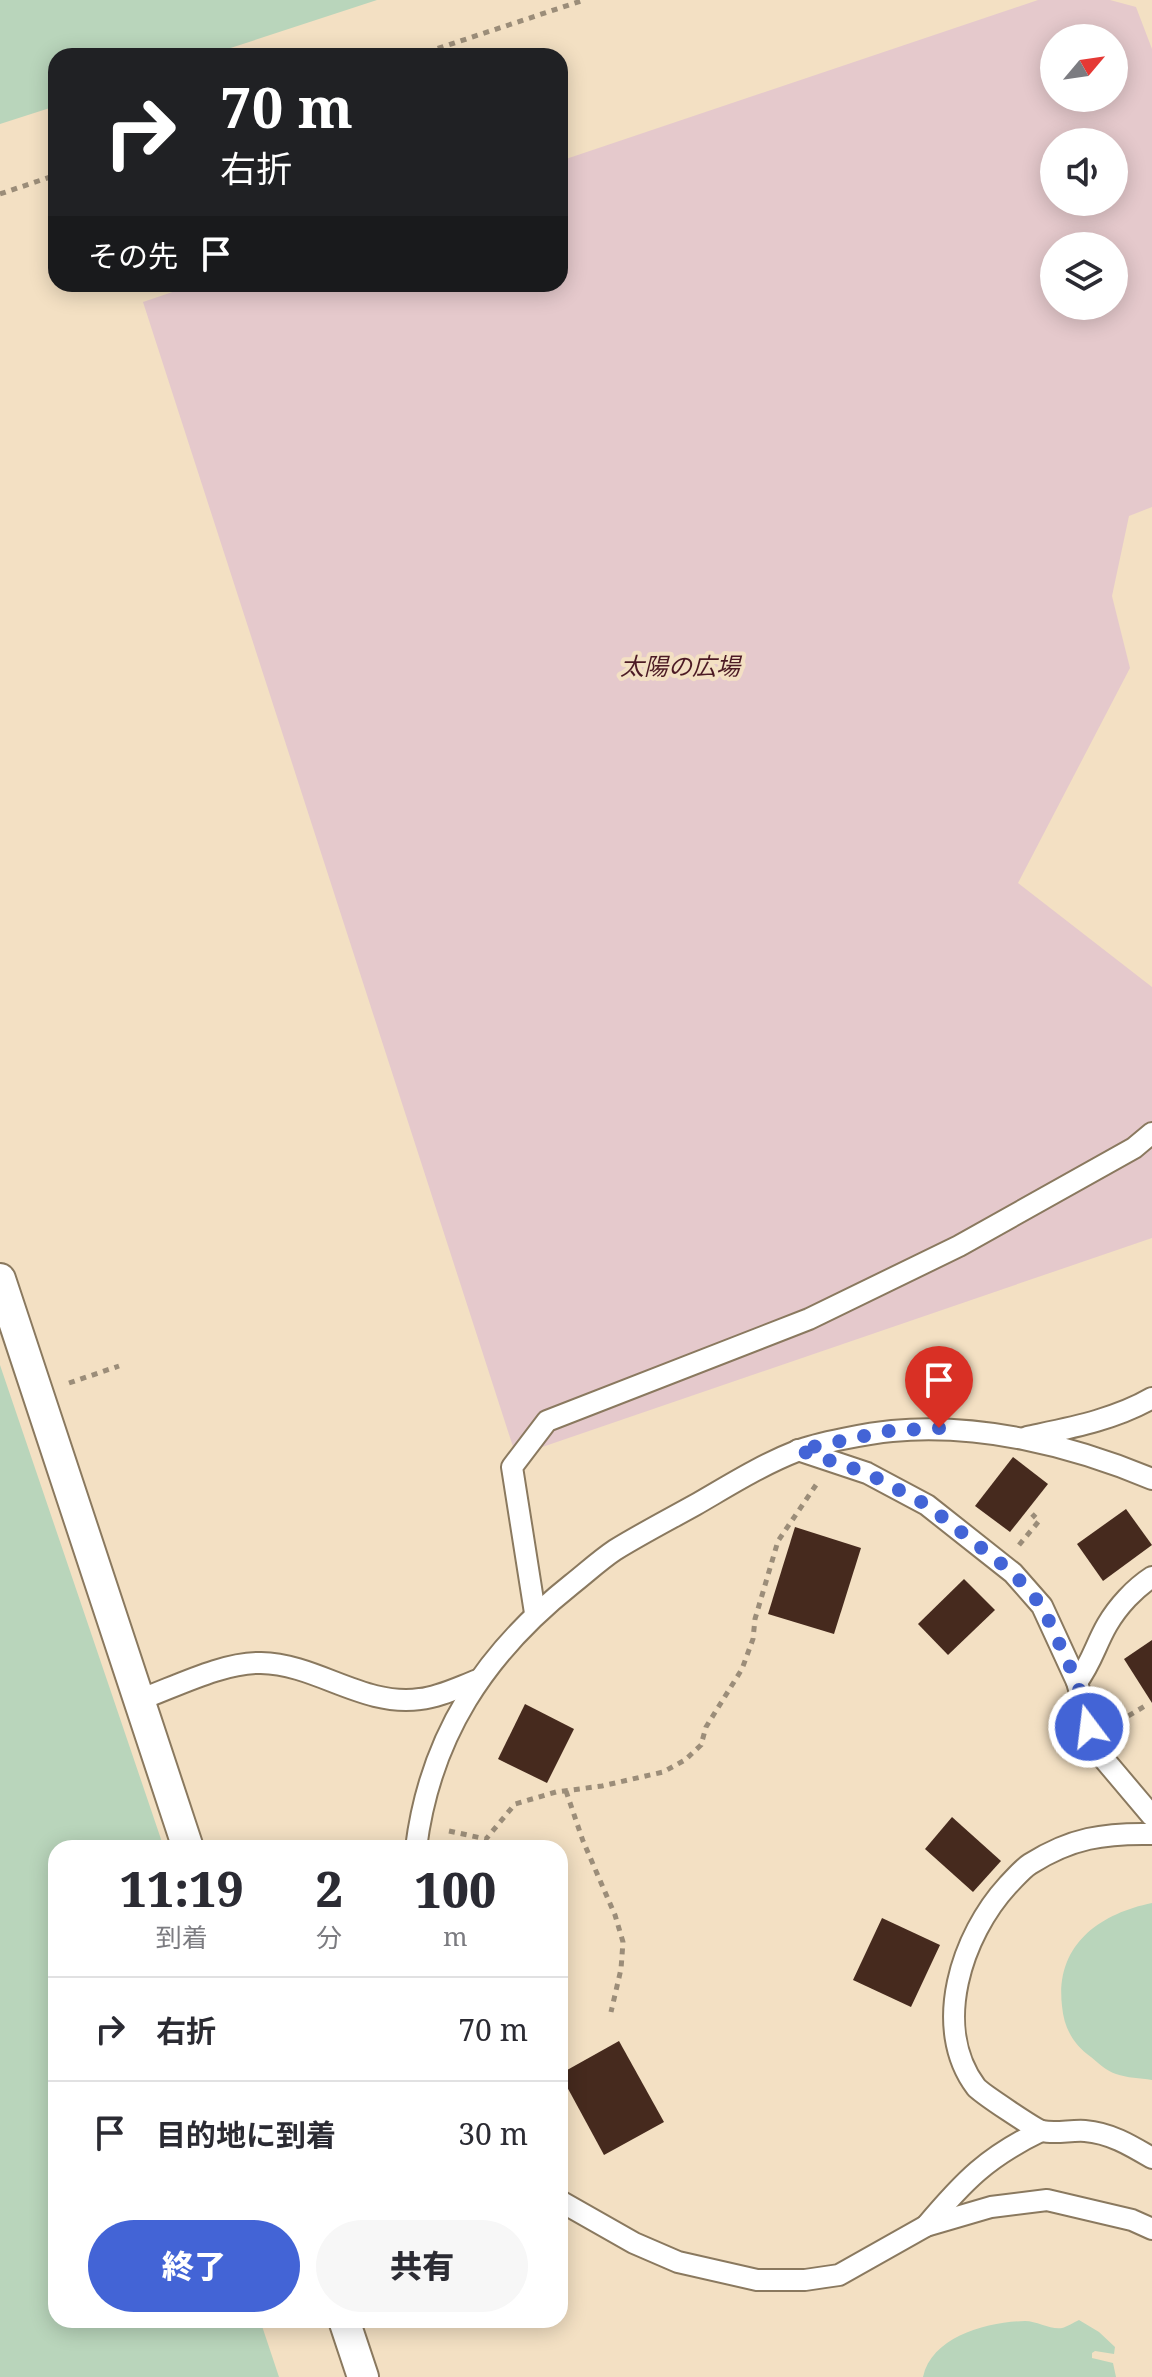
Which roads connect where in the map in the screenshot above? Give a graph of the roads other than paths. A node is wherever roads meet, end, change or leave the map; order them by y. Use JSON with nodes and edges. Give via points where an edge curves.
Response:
{"nodes":[{"id":1,"x":1152,"y":1133,"type":"edge"},
{"id":2,"x":0,"y":1279,"type":"edge"},
{"id":3,"x":1152,"y":1398,"type":"edge"},
{"id":4,"x":1021,"y":1438,"type":"junction"},
{"id":5,"x":798,"y":1450,"type":"junction"},
{"id":6,"x":1152,"y":1479,"type":"edge"},
{"id":7,"x":1152,"y":1577,"type":"edge"},
{"id":8,"x":535,"y":1613,"type":"junction"},
{"id":9,"x":478,"y":1680,"type":"junction"},
{"id":10,"x":1077,"y":1682,"type":"junction"},
{"id":11,"x":139,"y":1700,"type":"junction"},
{"id":12,"x":1152,"y":1816,"type":"edge"},
{"id":13,"x":1152,"y":1834,"type":"edge"},
{"id":14,"x":185,"y":1840,"type":"edge"},
{"id":15,"x":417,"y":1840,"type":"edge"},
{"id":16,"x":1041,"y":2131,"type":"junction"},
{"id":17,"x":1152,"y":2158,"type":"edge"},
{"id":18,"x":568,"y":2206,"type":"edge"},
{"id":19,"x":926,"y":2226,"type":"junction"},
{"id":20,"x":1152,"y":2229,"type":"edge"},
{"id":21,"x":347,"y":2328,"type":"edge"},
{"id":22,"x":363,"y":2377,"type":"edge"}],
"edges":[{"from":1,"to":8,"type":"lane","via":[[959,1246],[809,1319],[547,1421],[512,1467]]},
{"from":2,"to":11,"type":"street"},
{"from":3,"to":4,"type":"lane","via":[[1106,1418]]},
{"from":4,"to":5,"type":"lane","via":[[939,1428],[888,1431]]},
{"from":4,"to":6,"type":"lane"},
{"from":5,"to":8,"type":"lane","via":[[613,1551]]},
{"from":5,"to":10,"type":"lane","via":[[867,1473],[927,1505],[1004,1564],[1042,1606]]},
{"from":7,"to":10,"type":"lane","via":[[1107,1625]]},
{"from":8,"to":9,"type":"lane"},
{"from":9,"to":11,"type":"lane","via":[[420,1699],[392,1700],[284,1664],[259,1662],[236,1664]]},
{"from":9,"to":15,"type":"lane","via":[[440,1750]]},
{"from":10,"to":12,"type":"lane","via":[[1103,1758]]},
{"from":11,"to":14,"type":"street"},
{"from":13,"to":16,"type":"lane","via":[[1114,1833],[1078,1840],[1027,1866],[992,1903],[960,1973],[955,2039],[966,2069],[978,2089]]},
{"from":16,"to":17,"type":"lane","via":[[1085,2131],[1119,2139]]},
{"from":16,"to":19,"type":"lane","via":[[995,2156]]},
{"from":18,"to":19,"type":"lane","via":[[678,2262],[757,2280],[839,2275]]},
{"from":19,"to":20,"type":"lane","via":[[991,2207],[1047,2200]]},
{"from":21,"to":22,"type":"street"}]}
